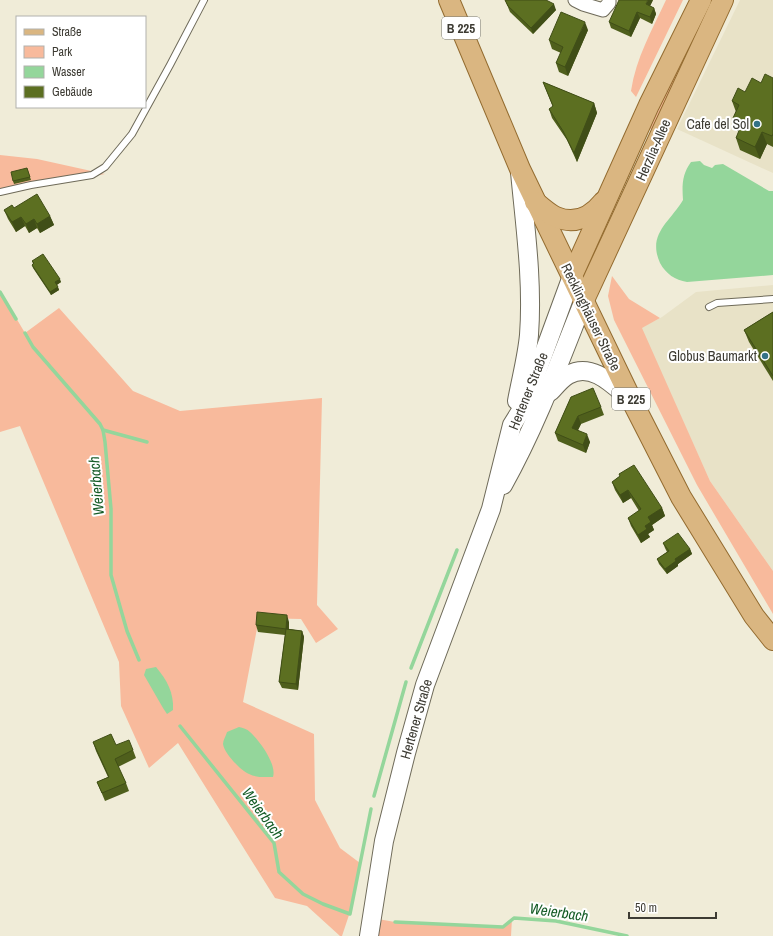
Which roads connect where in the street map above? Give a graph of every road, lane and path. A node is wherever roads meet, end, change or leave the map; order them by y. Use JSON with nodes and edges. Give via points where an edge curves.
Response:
{"nodes":[{"id":1,"x":204,"y":0,"type":"edge"},
{"id":2,"x":449,"y":0,"type":"edge"},
{"id":3,"x":574,"y":0,"type":"edge"},
{"id":4,"x":609,"y":0,"type":"edge"},
{"id":5,"x":701,"y":0,"type":"edge"},
{"id":6,"x":723,"y":0,"type":"edge"},
{"id":7,"x":520,"y":169,"type":"junction"},
{"id":8,"x":0,"y":192,"type":"edge"},
{"id":9,"x":610,"y":194,"type":"junction"},
{"id":10,"x":535,"y":202,"type":"junction"},
{"id":11,"x":572,"y":276,"type":"junction"},
{"id":12,"x":773,"y":299,"type":"edge"},
{"id":13,"x":584,"y":300,"type":"junction"},
{"id":14,"x":709,"y":307,"type":"dead end"},
{"id":15,"x":548,"y":394,"type":"junction"},
{"id":16,"x":632,"y":401,"type":"junction"},
{"id":17,"x":512,"y":425,"type":"junction"},
{"id":18,"x":491,"y":509,"type":"junction"},
{"id":19,"x":773,"y":640,"type":"edge"},
{"id":20,"x":369,"y":936,"type":"edge"}],
"edges":[{"from":1,"to":8,"type":"lane","via":[[132,134],[105,167],[92,176]]},
{"from":2,"to":7,"type":"main road","name":"Recklinghäuser Straße","number":"B 225"},
{"from":3,"to":4,"type":"street","via":[[603,10],[609,4]]},
{"from":5,"to":9,"type":"main road","name":"Herzlia-Allee","via":[[649,105]]},
{"from":6,"to":13,"type":"main road","name":"Herzlia-Allee"},
{"from":7,"to":10,"type":"main road","name":"Recklinghäuser Straße","number":"B 225"},
{"from":7,"to":17,"type":"main road","via":[[530,306],[529,336]]},
{"from":9,"to":10,"type":"main road","via":[[598,209],[587,217],[570,222],[555,217]]},
{"from":9,"to":11,"type":"main road","name":"Herzlia-Allee"},
{"from":10,"to":11,"type":"main road","name":"Recklinghäuser Straße","number":"B 225"},
{"from":11,"to":13,"type":"main road","name":"Recklinghäuser Straße","number":"B 225"},
{"from":11,"to":17,"type":"main road","name":"Hertener Straße","via":[[525,404]]},
{"from":12,"to":14,"type":"lane"},
{"from":13,"to":15,"type":"main road","name":"Hertener Straße"},
{"from":13,"to":16,"type":"main road","name":"Recklinghäuser Straße","number":"B 225"},
{"from":15,"to":16,"type":"main road","via":[[568,375],[583,371],[597,373]]},
{"from":15,"to":18,"type":"main road","name":"Hertener Straße","via":[[522,452]]},
{"from":16,"to":19,"type":"main road","name":"Recklinghäuser Straße","number":"B 225","via":[[681,497],[754,616]]},
{"from":17,"to":18,"type":"main road","name":"Hertener Straße"},
{"from":18,"to":20,"type":"main road","name":"Hertener Straße","via":[[425,684],[384,841]]}]}
